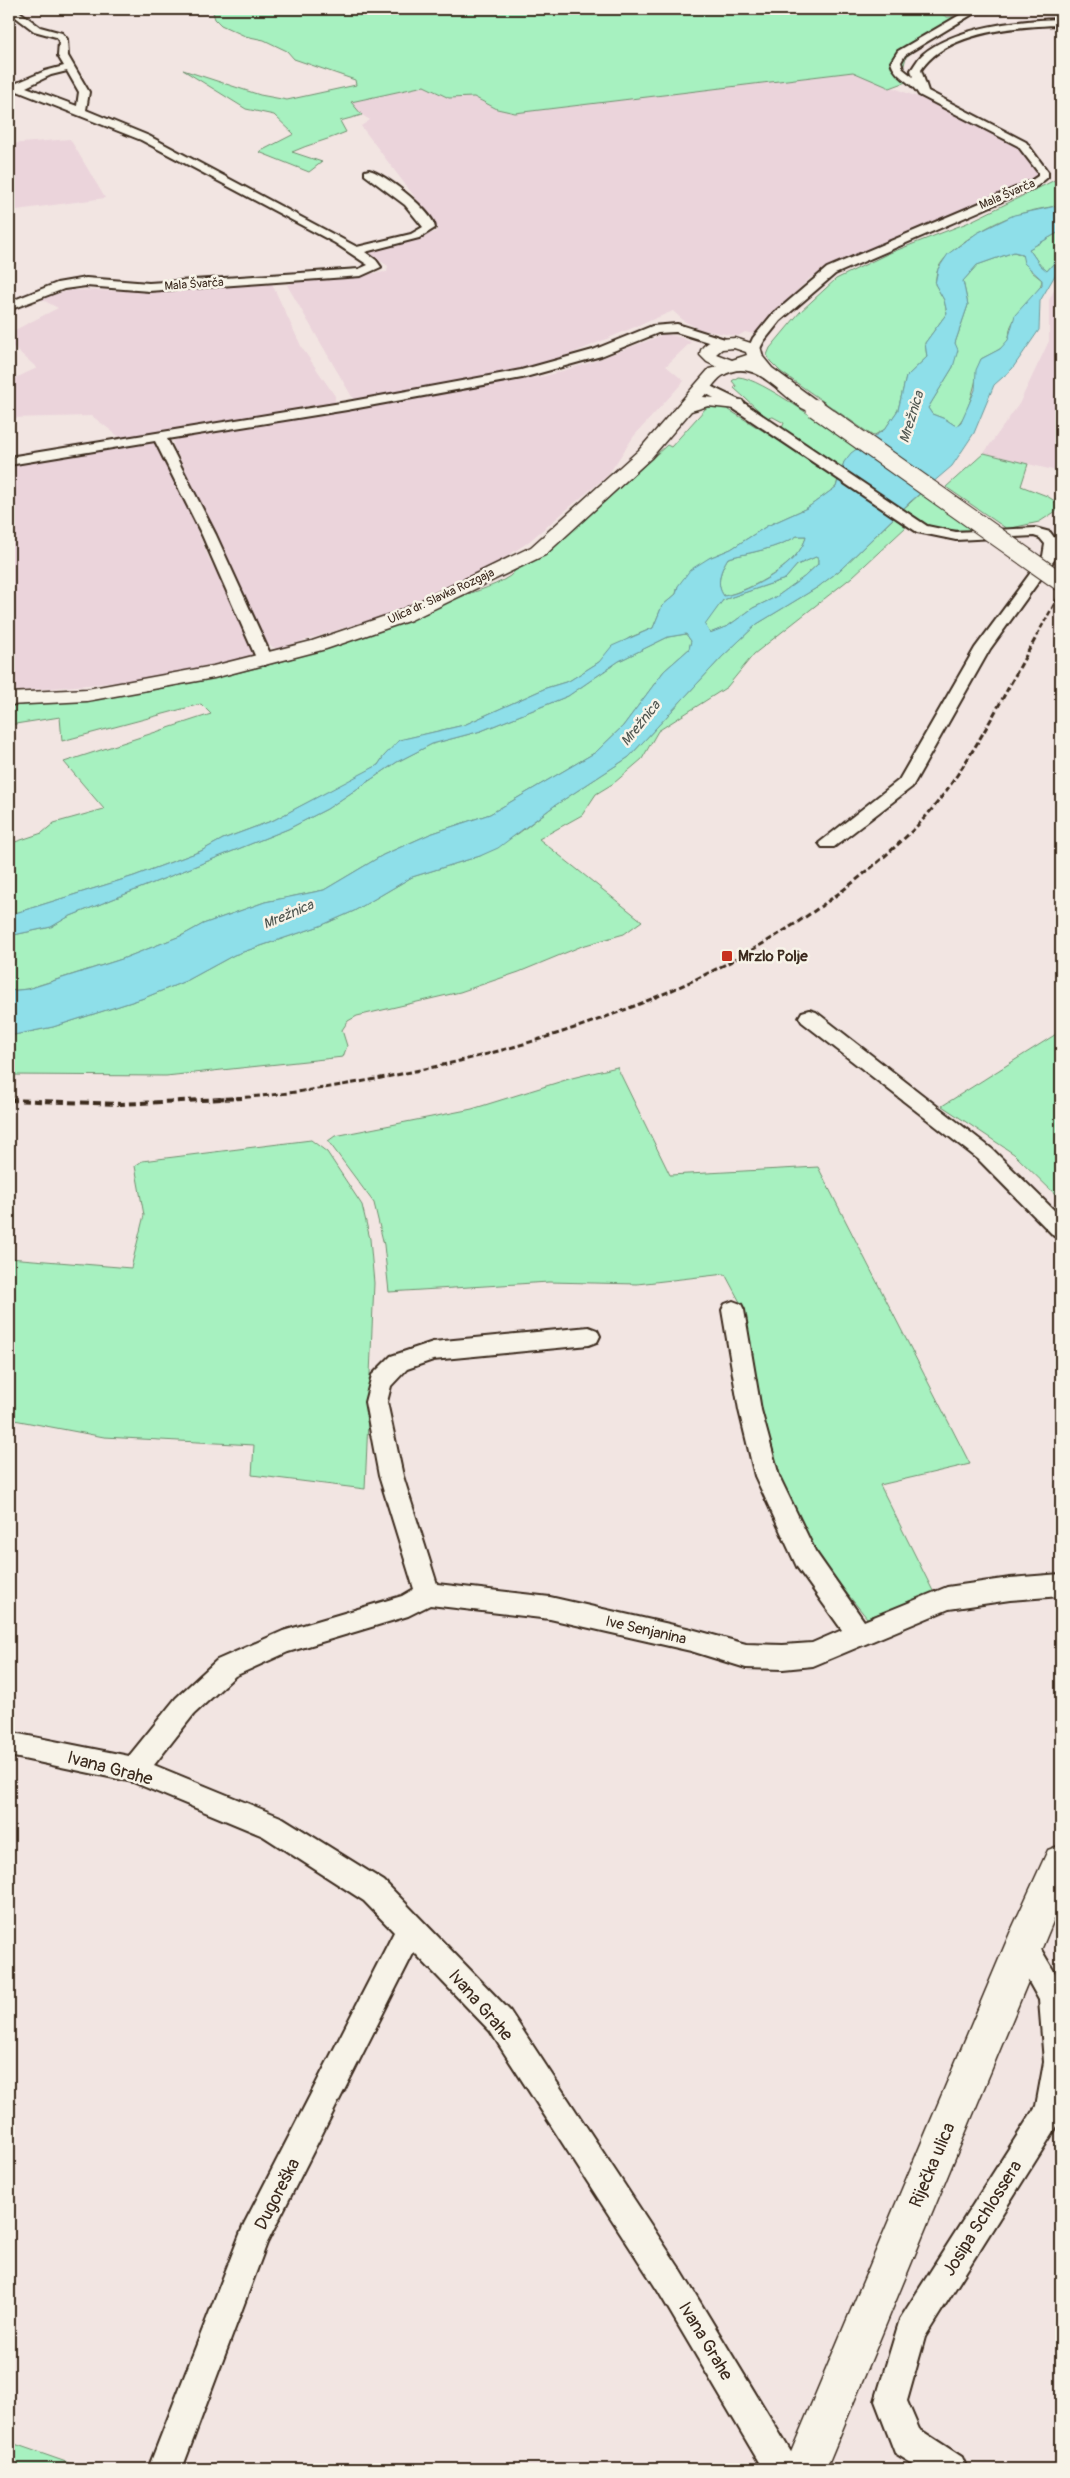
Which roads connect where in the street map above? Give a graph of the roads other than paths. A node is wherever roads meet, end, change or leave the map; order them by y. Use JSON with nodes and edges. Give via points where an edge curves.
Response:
{"nodes":[{"id":1,"x":11,"y":9,"type":"edge"},
{"id":2,"x":976,"y":9,"type":"edge"},
{"id":3,"x":1061,"y":22,"type":"edge"},
{"id":4,"x":68,"y":68,"type":"junction"},
{"id":5,"x":921,"y":88,"type":"junction"},
{"id":6,"x":12,"y":89,"type":"edge"},
{"id":7,"x":82,"y":111,"type":"junction"},
{"id":8,"x":1057,"y":172,"type":"dead end"},
{"id":9,"x":369,"y":173,"type":"dead end"},
{"id":10,"x":1044,"y":174,"type":"junction"},
{"id":11,"x":356,"y":251,"type":"junction"},
{"id":12,"x":9,"y":306,"type":"edge"},
{"id":13,"x":765,"y":331,"type":"junction"},
{"id":14,"x":695,"y":334,"type":"junction"},
{"id":15,"x":727,"y":343,"type":"junction"},
{"id":16,"x":754,"y":353,"type":"junction"},
{"id":17,"x":739,"y":364,"type":"junction"},
{"id":18,"x":709,"y":371,"type":"junction"},
{"id":19,"x":771,"y":376,"type":"junction"},
{"id":20,"x":736,"y":404,"type":"junction"},
{"id":21,"x":687,"y":407,"type":"junction"},
{"id":22,"x":159,"y":436,"type":"junction"},
{"id":23,"x":9,"y":462,"type":"edge"},
{"id":24,"x":1061,"y":582,"type":"edge"},
{"id":25,"x":266,"y":660,"type":"junction"},
{"id":26,"x":9,"y":699,"type":"edge"},
{"id":27,"x":828,"y":844,"type":"dead end"},
{"id":28,"x":810,"y":1017,"type":"dead end"},
{"id":29,"x":1061,"y":1230,"type":"edge"},
{"id":30,"x":733,"y":1310,"type":"dead end"},
{"id":31,"x":589,"y":1336,"type":"dead end"},
{"id":32,"x":1061,"y":1585,"type":"edge"},
{"id":33,"x":428,"y":1594,"type":"junction"},
{"id":34,"x":859,"y":1634,"type":"junction"},
{"id":35,"x":9,"y":1744,"type":"edge"},
{"id":36,"x":134,"y":1770,"type":"junction"},
{"id":37,"x":1061,"y":1862,"type":"edge"},
{"id":38,"x":411,"y":1929,"type":"junction"},
{"id":39,"x":1024,"y":1946,"type":"junction"},
{"id":40,"x":165,"y":2469,"type":"edge"},
{"id":41,"x":782,"y":2469,"type":"edge"},
{"id":42,"x":805,"y":2469,"type":"edge"},
{"id":43,"x":950,"y":2469,"type":"edge"}],
"edges":[{"from":1,"to":4,"type":"street","via":[[37,28],[59,35],[64,41],[62,56]]},
{"from":2,"to":5,"type":"street","name":"Mala Švarča","via":[[902,53],[896,62],[898,70]]},
{"from":3,"to":5,"type":"street","via":[[965,37],[928,54],[916,70]]},
{"from":4,"to":6,"type":"street"},
{"from":4,"to":7,"type":"street","via":[[84,92]]},
{"from":5,"to":10,"type":"street","name":"Mala Švarča","via":[[923,93],[1022,144]]},
{"from":6,"to":7,"type":"street"},
{"from":7,"to":11,"type":"street","via":[[145,138]]},
{"from":8,"to":10,"type":"street"},
{"from":9,"to":11,"type":"street","via":[[401,194],[430,224],[415,236]]},
{"from":10,"to":13,"type":"street","name":"Mala Švarča","via":[[1033,184],[831,271],[808,287]]},
{"from":11,"to":12,"type":"street","name":"Mala Švarča","via":[[375,267],[370,271],[149,287],[86,282],[61,286]]},
{"from":13,"to":15,"type":"street","via":[[753,338]]},
{"from":13,"to":16,"type":"street"},
{"from":14,"to":15,"type":"street"},
{"from":14,"to":18,"type":"street"},
{"from":14,"to":22,"type":"street","via":[[670,327],[656,329],[597,353],[522,374]]},
{"from":15,"to":16,"type":"street","via":[[746,345]]},
{"from":15,"to":18,"type":"street","via":[[713,346]]},
{"from":16,"to":17,"type":"street","name":"Ulica dr. Slavka Rozgaja"},
{"from":16,"to":19,"type":"street"},
{"from":17,"to":18,"type":"street","name":"Ulica dr. Slavka Rozgaja"},
{"from":17,"to":19,"type":"street"},
{"from":18,"to":19,"type":"street","via":[[723,376],[741,373]]},
{"from":18,"to":20,"type":"street"},
{"from":18,"to":21,"type":"street","name":"Ulica dr. Slavka Rozgaja"},
{"from":19,"to":24,"type":"street","bridge":true},
{"from":20,"to":21,"type":"street","via":[[707,401]]},
{"from":20,"to":27,"type":"street","via":[[922,529],[956,536],[1040,533],[1052,544],[1050,556],[983,648],[906,783]]},
{"from":21,"to":25,"type":"street","name":"Ulica dr. Slavka Rozgaja","via":[[646,454],[538,551],[404,616]]},
{"from":22,"to":23,"type":"street"},
{"from":22,"to":25,"type":"street"},
{"from":25,"to":26,"type":"street","name":"Ulica dr. Slavka Rozgaja","via":[[152,685],[87,695]]},
{"from":28,"to":29,"type":"street","via":[[985,1154]]},
{"from":30,"to":34,"type":"street","via":[[750,1410],[767,1476],[806,1559]]},
{"from":31,"to":33,"type":"street","via":[[433,1351],[399,1362],[380,1382],[376,1402],[391,1476]]},
{"from":32,"to":34,"type":"street","name":"Ive Senjanina","via":[[947,1598]]},
{"from":33,"to":34,"type":"street","name":"Ive Senjanina","via":[[550,1608],[746,1656],[813,1654]]},
{"from":33,"to":36,"type":"street","via":[[408,1605],[283,1642],[226,1668],[185,1706]]},
{"from":35,"to":36,"type":"street","name":"Ivana Grahe"},
{"from":36,"to":38,"type":"street","name":"Ivana Grahe","via":[[273,1827],[374,1891]]},
{"from":37,"to":39,"type":"street","name":"Riječka ulica"},
{"from":38,"to":40,"type":"street","name":"Dugoreška","via":[[256,2236]]},
{"from":38,"to":41,"type":"street","name":"Ivana Grahe","via":[[500,2021],[669,2280]]},
{"from":39,"to":42,"type":"street","name":"Riječka ulica"},
{"from":39,"to":43,"type":"street","name":"Josipa Schlossera","via":[[1053,1996],[1059,2062],[1050,2111],[911,2330],[891,2401],[907,2441]]}]}
